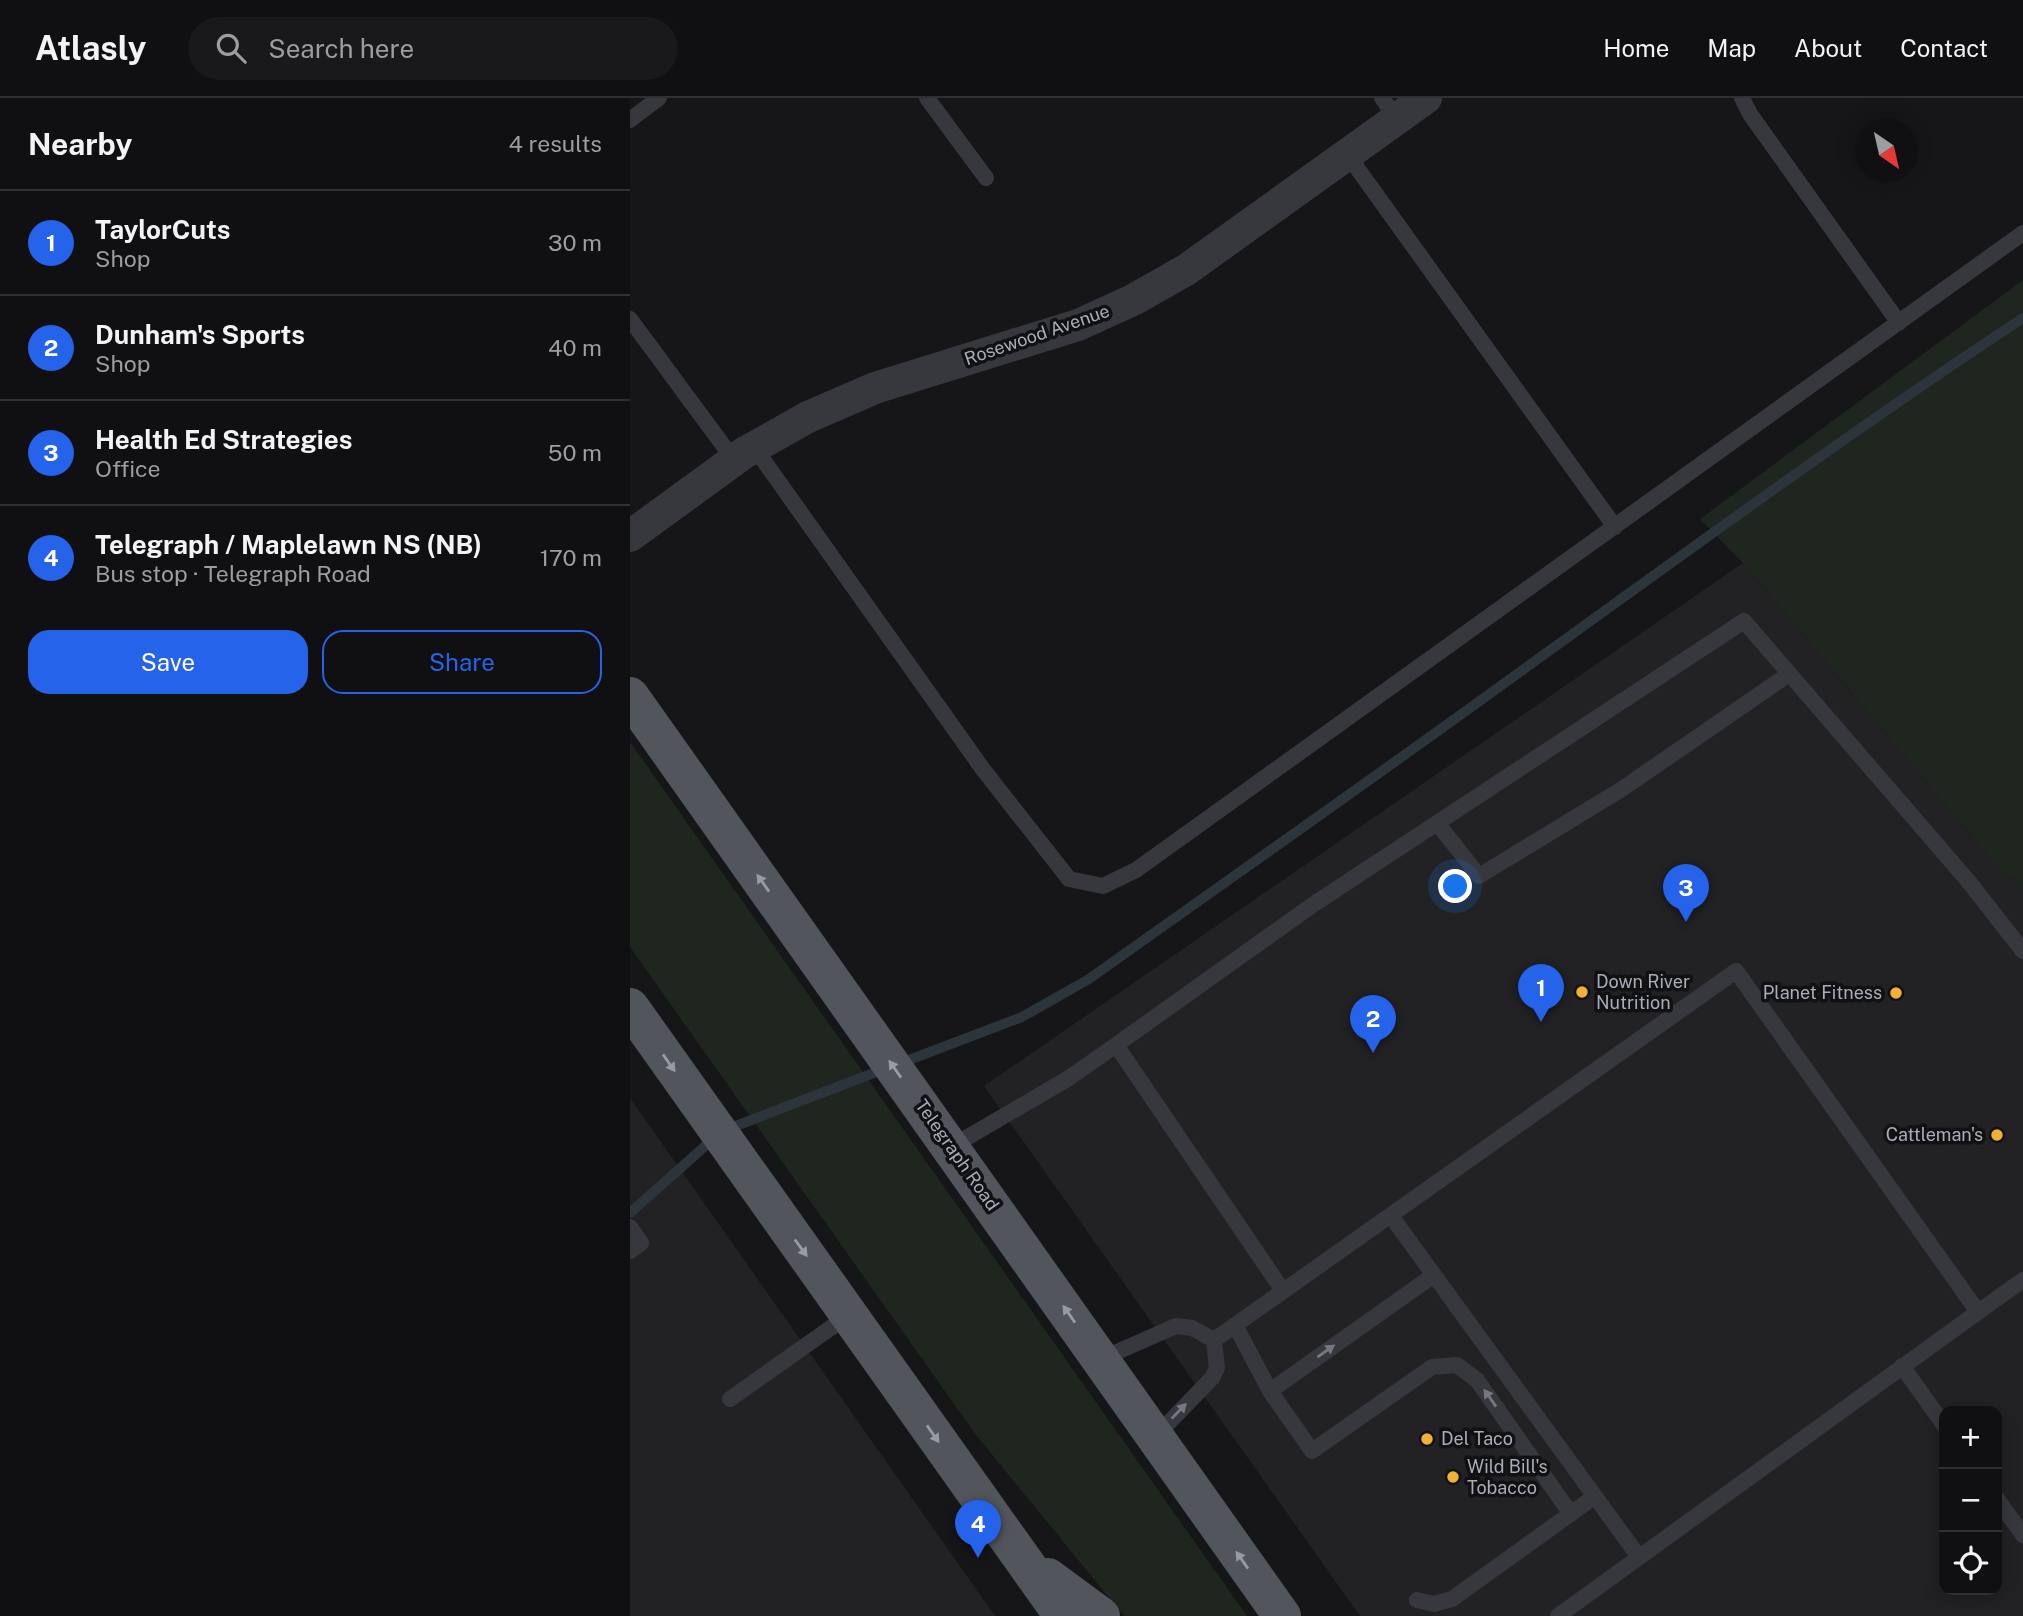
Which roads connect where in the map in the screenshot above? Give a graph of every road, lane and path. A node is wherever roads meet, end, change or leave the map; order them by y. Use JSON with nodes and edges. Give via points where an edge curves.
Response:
{"nodes":[{"id":1,"x":659,"y":98,"type":"edge"},
{"id":2,"x":927,"y":98,"type":"edge"},
{"id":3,"x":1426,"y":98,"type":"edge"},
{"id":4,"x":1742,"y":98,"type":"edge"},
{"id":5,"x":1389,"y":108,"type":"edge"},
{"id":6,"x":630,"y":120,"type":"edge"},
{"id":7,"x":1347,"y":155,"type":"junction"},
{"id":8,"x":986,"y":177,"type":"dead end"},
{"id":9,"x":2023,"y":233,"type":"edge"},
{"id":10,"x":630,"y":319,"type":"edge"},
{"id":11,"x":1899,"y":323,"type":"junction"},
{"id":12,"x":744,"y":454,"type":"junction"},
{"id":13,"x":1615,"y":527,"type":"junction"},
{"id":14,"x":630,"y":536,"type":"edge"},
{"id":15,"x":1789,"y":674,"type":"junction"},
{"id":16,"x":630,"y":696,"type":"edge"},
{"id":17,"x":1437,"y":823,"type":"junction"},
{"id":18,"x":2023,"y":951,"type":"edge"},
{"id":19,"x":630,"y":1007,"type":"edge"},
{"id":20,"x":1116,"y":1045,"type":"junction"},
{"id":21,"x":951,"y":1147,"type":"junction"},
{"id":22,"x":1391,"y":1216,"type":"junction"},
{"id":23,"x":630,"y":1227,"type":"edge"},
{"id":24,"x":630,"y":1251,"type":"edge"},
{"id":25,"x":1434,"y":1275,"type":"junction"},
{"id":26,"x":2023,"y":1280,"type":"edge"},
{"id":27,"x":1283,"y":1291,"type":"junction"},
{"id":28,"x":1978,"y":1312,"type":"junction"},
{"id":29,"x":849,"y":1315,"type":"junction"},
{"id":30,"x":1235,"y":1325,"type":"junction"},
{"id":31,"x":1214,"y":1340,"type":"junction"},
{"id":32,"x":1101,"y":1360,"type":"junction"},
{"id":33,"x":1902,"y":1366,"type":"junction"},
{"id":34,"x":1270,"y":1391,"type":"junction"},
{"id":35,"x":730,"y":1399,"type":"dead end"},
{"id":36,"x":1939,"y":1418,"type":"edge"},
{"id":37,"x":1155,"y":1437,"type":"junction"},
{"id":38,"x":1594,"y":1497,"type":"junction"},
{"id":39,"x":2002,"y":1506,"type":"edge"},
{"id":40,"x":1571,"y":1514,"type":"junction"},
{"id":41,"x":2023,"y":1535,"type":"edge"},
{"id":42,"x":1639,"y":1557,"type":"junction"},
{"id":43,"x":1023,"y":1560,"type":"junction"},
{"id":44,"x":1417,"y":1600,"type":"dead end"},
{"id":45,"x":1063,"y":1616,"type":"edge"},
{"id":46,"x":1101,"y":1616,"type":"edge"},
{"id":47,"x":1282,"y":1616,"type":"edge"},
{"id":48,"x":1558,"y":1616,"type":"edge"}],
"edges":[{"from":1,"to":6,"type":"lane"},
{"from":2,"to":8,"type":"lane"},
{"from":3,"to":5,"type":"street","name":"Rosewood Avenue"},
{"from":4,"to":11,"type":"lane"},
{"from":5,"to":7,"type":"street","name":"Rosewood Avenue"},
{"from":7,"to":12,"type":"street","name":"Rosewood Avenue","via":[[1186,270],[1133,300],[1078,325],[875,388],[808,417]]},
{"from":7,"to":13,"type":"lane"},
{"from":9,"to":11,"type":"lane"},
{"from":10,"to":12,"type":"lane"},
{"from":11,"to":13,"type":"lane"},
{"from":12,"to":13,"type":"lane","via":[[1069,879],[1103,886],[1136,870]]},
{"from":12,"to":14,"type":"street","name":"Rosewood Avenue"},
{"from":15,"to":17,"type":"lane","via":[[1744,621]]},
{"from":15,"to":17,"type":"lane","via":[[1622,789],[1479,876]]},
{"from":15,"to":18,"type":"lane"},
{"from":21,"to":16,"type":"main road","name":"Telegraph Road","one_way":true},
{"from":17,"to":20,"type":"lane"},
{"from":19,"to":29,"type":"main road","one_way":true},
{"from":20,"to":21,"type":"lane"},
{"from":20,"to":27,"type":"lane"},
{"from":32,"to":21,"type":"main road","name":"Telegraph Road","one_way":true},
{"from":22,"to":25,"type":"lane"},
{"from":22,"to":27,"type":"lane"},
{"from":22,"to":28,"type":"lane","via":[[1736,971]]},
{"from":23,"to":24,"type":"lane","via":[[641,1242]]},
{"from":34,"to":25,"type":"lane","one_way":true},
{"from":25,"to":38,"type":"lane"},
{"from":26,"to":28,"type":"lane"},
{"from":27,"to":30,"type":"lane"},
{"from":28,"to":33,"type":"lane"},
{"from":29,"to":35,"type":"lane"},
{"from":29,"to":43,"type":"main road","one_way":true},
{"from":30,"to":31,"type":"lane"},
{"from":30,"to":34,"type":"lane"},
{"from":31,"to":32,"type":"lane","via":[[1192,1328],[1176,1326]]},
{"from":37,"to":31,"type":"lane","one_way":true,"via":[[1212,1378],[1217,1368]]},
{"from":32,"to":37,"type":"main road","name":"Telegraph Road"},
{"from":33,"to":36,"type":"lane"},
{"from":33,"to":42,"type":"lane"},
{"from":40,"to":34,"type":"lane","one_way":true,"via":[[1477,1380],[1457,1366],[1432,1367],[1312,1451]]},
{"from":47,"to":37,"type":"main road","name":"Telegraph Road","one_way":true},
{"from":38,"to":40,"type":"lane"},
{"from":38,"to":42,"type":"lane"},
{"from":39,"to":41,"type":"lane"},
{"from":40,"to":44,"type":"lane","via":[[1452,1599],[1434,1604]]},
{"from":42,"to":48,"type":"lane"},
{"from":43,"to":45,"type":"main road"},
{"from":43,"to":46,"type":"main road"}]}
